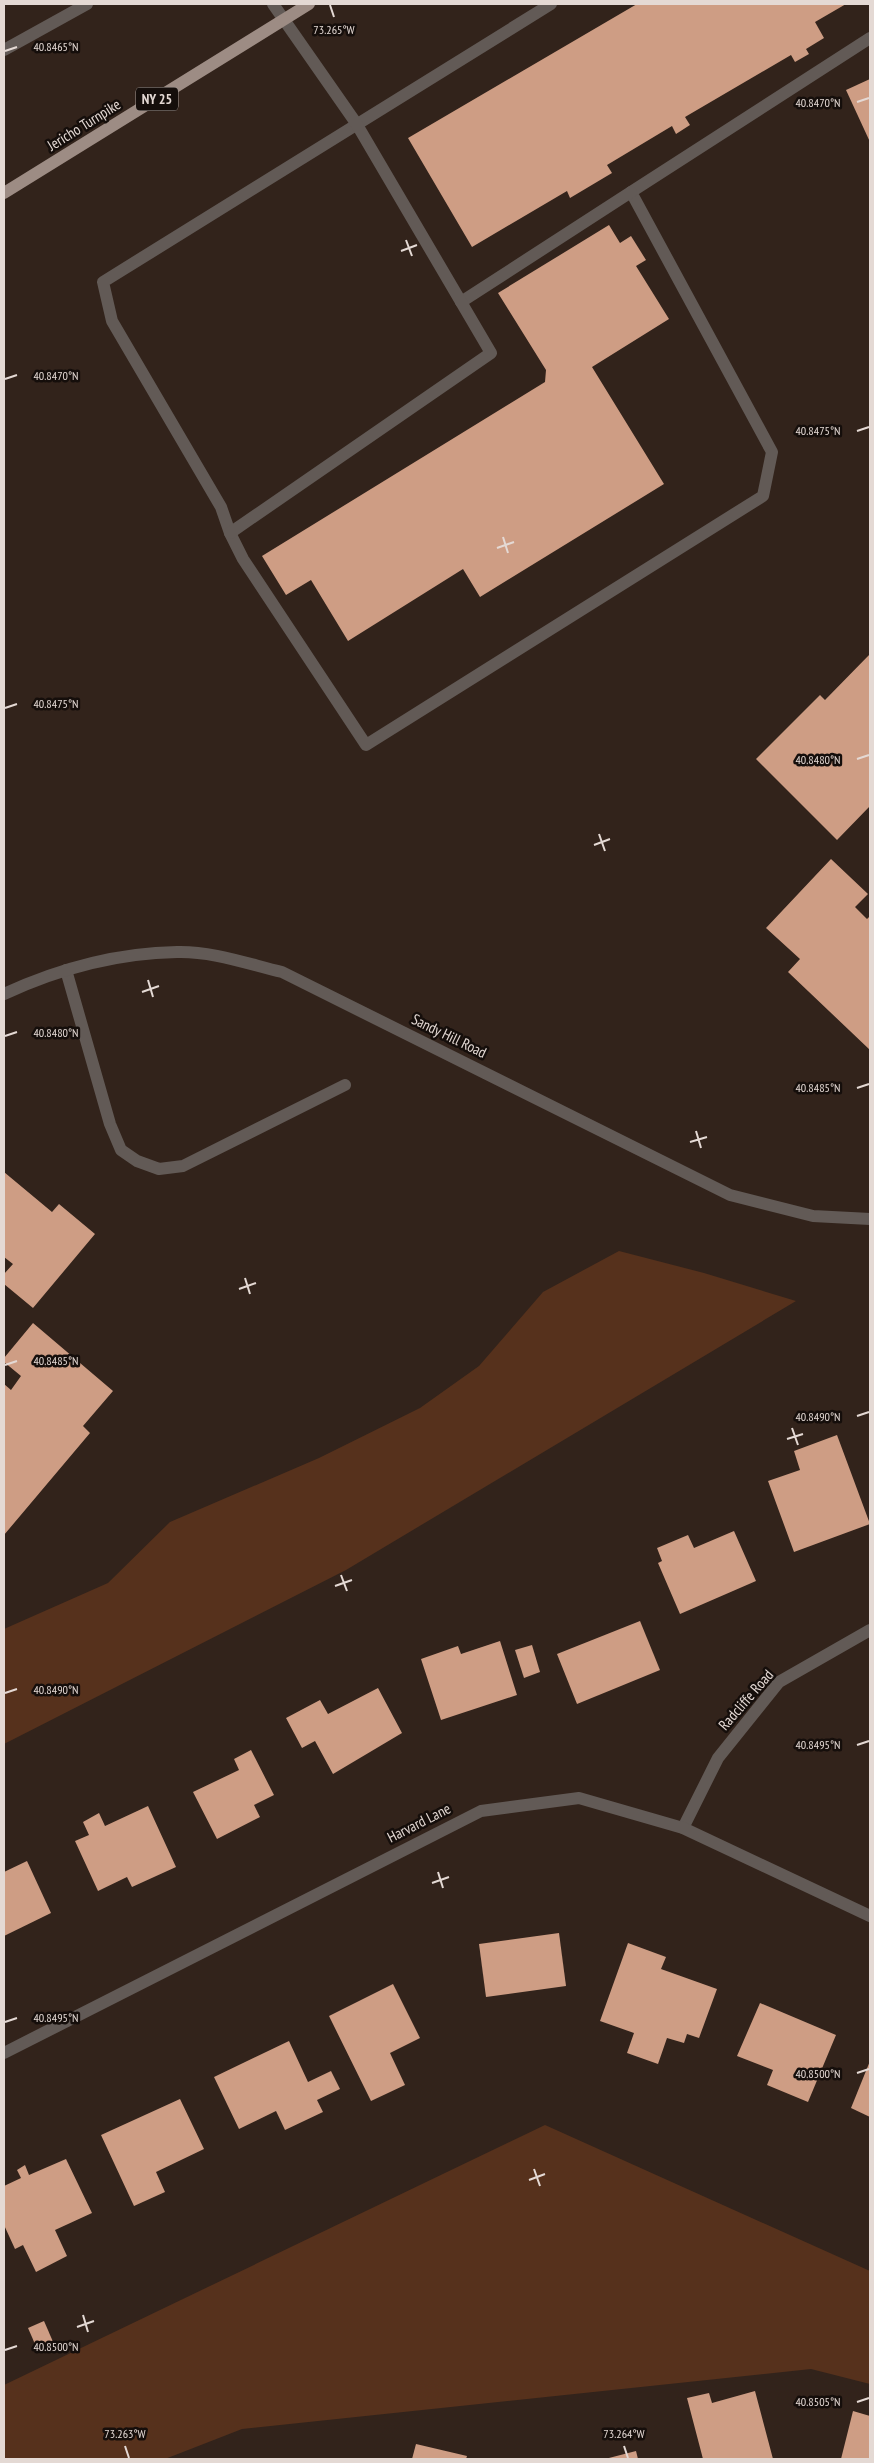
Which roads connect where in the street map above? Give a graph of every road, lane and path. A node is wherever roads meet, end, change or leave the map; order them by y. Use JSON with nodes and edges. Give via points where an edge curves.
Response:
{"nodes":[{"id":1,"x":87,"y":4,"type":"edge"},
{"id":2,"x":274,"y":4,"type":"edge"},
{"id":3,"x":309,"y":4,"type":"edge"},
{"id":4,"x":551,"y":4,"type":"edge"},
{"id":5,"x":284,"y":19,"type":"junction"},
{"id":6,"x":870,"y":38,"type":"edge"},
{"id":7,"x":4,"y":50,"type":"edge"},
{"id":8,"x":356,"y":123,"type":"junction"},
{"id":9,"x":631,"y":192,"type":"junction"},
{"id":10,"x":4,"y":194,"type":"edge"},
{"id":11,"x":461,"y":302,"type":"junction"},
{"id":12,"x":230,"y":533,"type":"junction"},
{"id":13,"x":66,"y":970,"type":"junction"},
{"id":14,"x":4,"y":994,"type":"edge"},
{"id":15,"x":344,"y":1085,"type":"dead end"},
{"id":16,"x":870,"y":1219,"type":"edge"},
{"id":17,"x":870,"y":1630,"type":"edge"},
{"id":18,"x":683,"y":1828,"type":"junction"},
{"id":19,"x":870,"y":1916,"type":"edge"},
{"id":20,"x":4,"y":2053,"type":"edge"}],
"edges":[{"from":1,"to":7,"type":"street"},
{"from":2,"to":5,"type":"street"},
{"from":3,"to":5,"type":"main road","name":"Jericho Turnpike","number":"NY 25"},
{"from":4,"to":8,"type":"street"},
{"from":5,"to":8,"type":"street"},
{"from":5,"to":10,"type":"main road","name":"Jericho Turnpike","number":"NY 25"},
{"from":6,"to":9,"type":"street"},
{"from":8,"to":11,"type":"street"},
{"from":8,"to":12,"type":"street","via":[[103,282],[112,321],[221,507]]},
{"from":9,"to":11,"type":"street"},
{"from":9,"to":12,"type":"street","via":[[772,452],[763,496],[366,745],[243,559]]},
{"from":11,"to":12,"type":"street","via":[[491,353]]},
{"from":13,"to":14,"type":"street","name":"Sandy Hill Road"},
{"from":13,"to":15,"type":"street","via":[[110,1124],[121,1150],[138,1161],[160,1169],[183,1166]]},
{"from":13,"to":16,"type":"street","name":"Sandy Hill Road","via":[[102,960],[178,952],[214,956],[282,972],[730,1195],[813,1216]]},
{"from":17,"to":18,"type":"street","name":"Radcliffe Road","via":[[779,1682],[718,1758]]},
{"from":18,"to":19,"type":"street","name":"Harvard Lane"},
{"from":18,"to":20,"type":"street","name":"Harvard Lane","via":[[579,1798],[481,1810]]}]}
